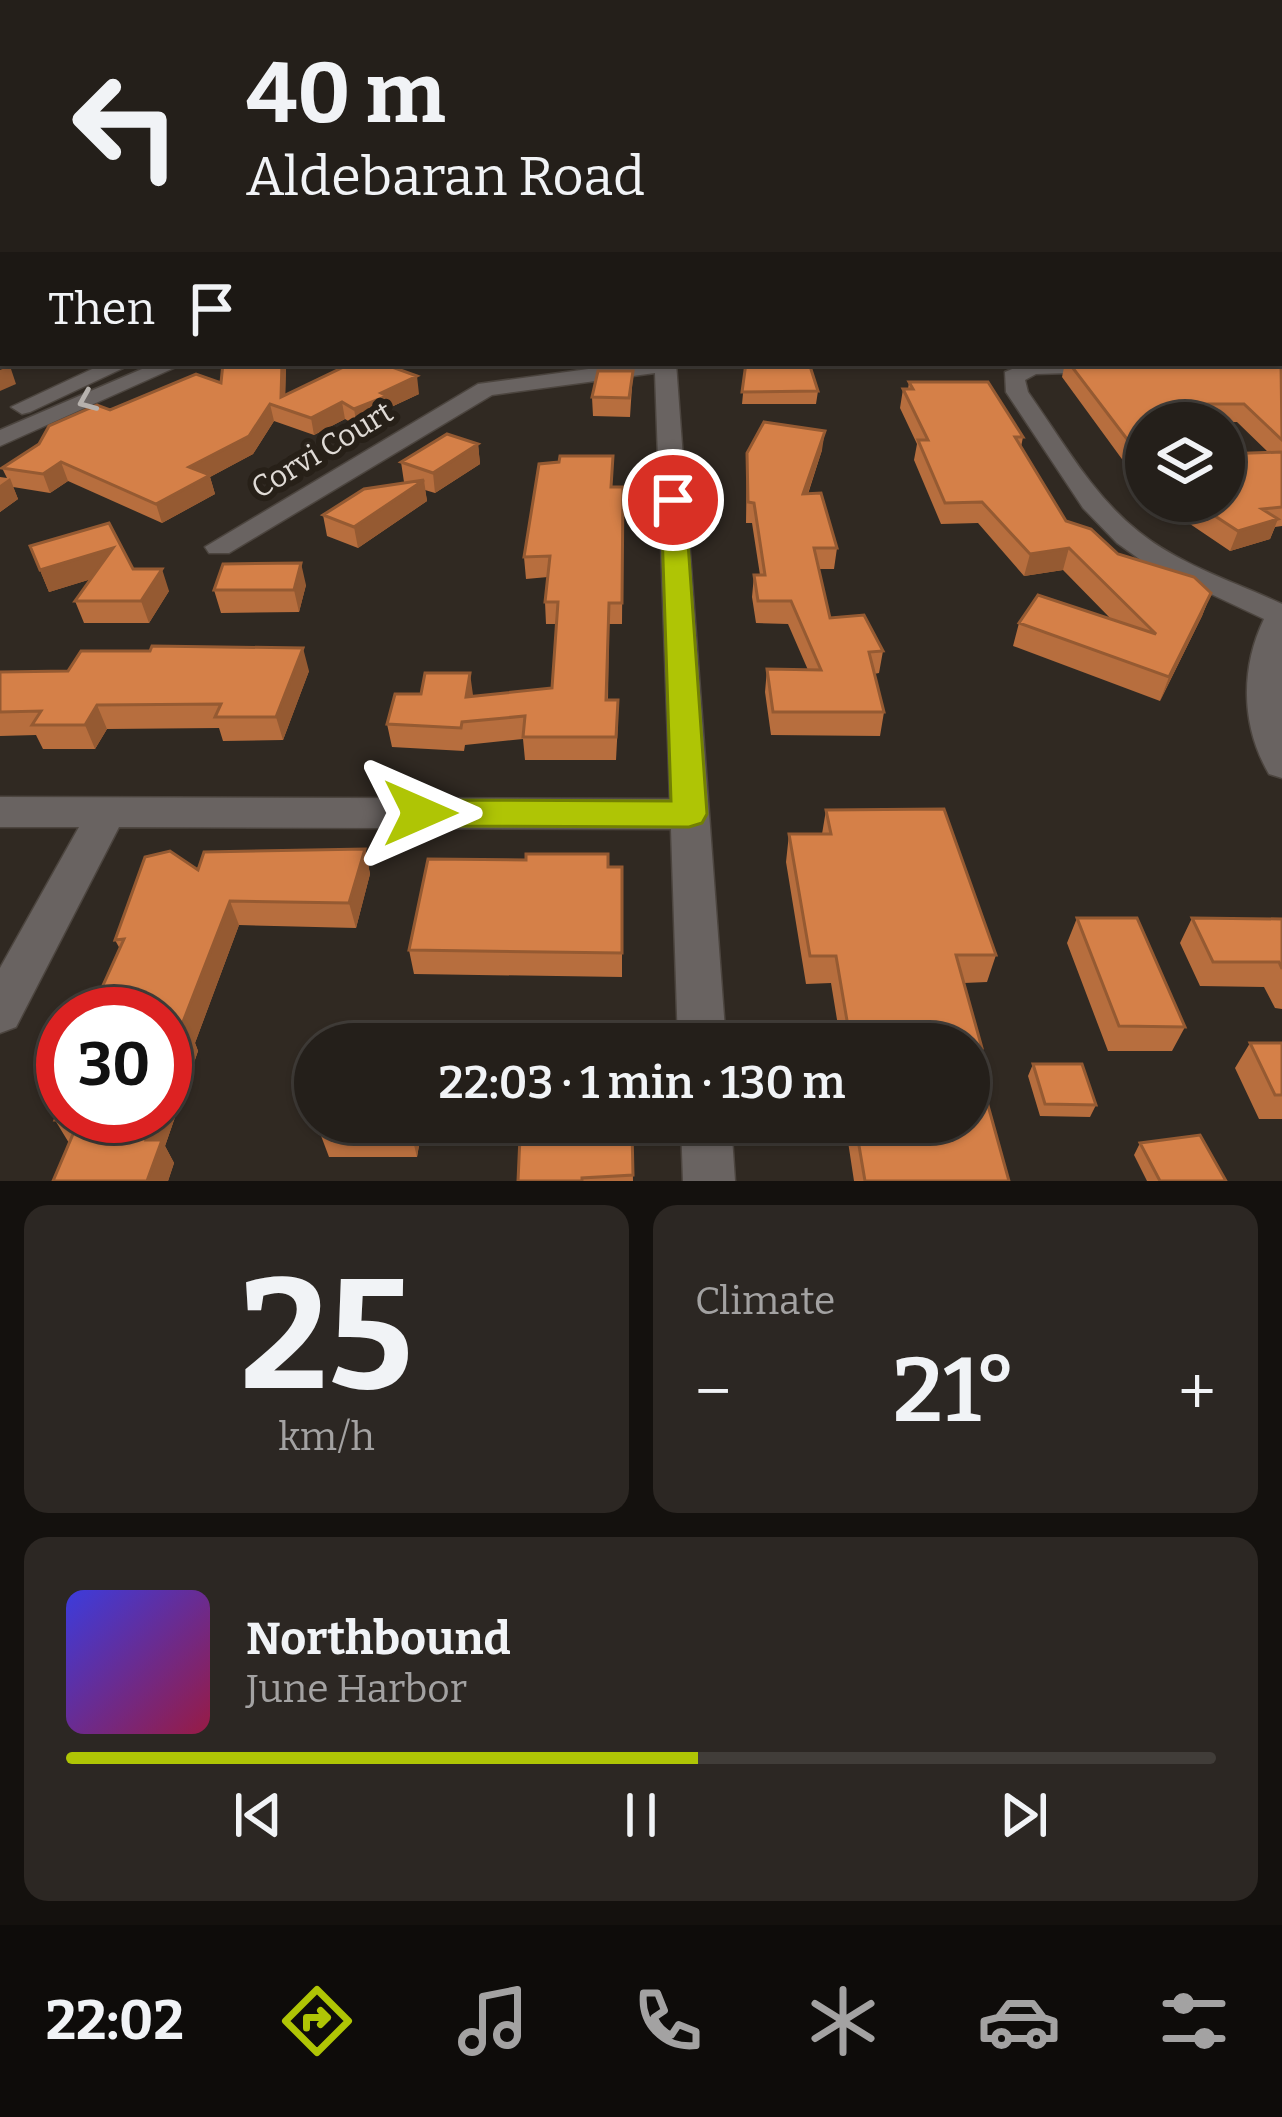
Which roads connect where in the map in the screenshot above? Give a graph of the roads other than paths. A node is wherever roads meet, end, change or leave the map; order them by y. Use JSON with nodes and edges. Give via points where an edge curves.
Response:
{"nodes":[{"id":1,"x":116,"y":366,"type":"edge"},
{"id":2,"x":167,"y":366,"type":"edge"},
{"id":3,"x":651,"y":366,"type":"edge"},
{"id":4,"x":665,"y":366,"type":"edge"},
{"id":5,"x":1122,"y":367,"type":"edge"},
{"id":6,"x":0,"y":417,"type":"edge"},
{"id":7,"x":0,"y":439,"type":"edge"},
{"id":8,"x":219,"y":547,"type":"dead end"},
{"id":9,"x":1282,"y":615,"type":"edge"},
{"id":10,"x":1282,"y":765,"type":"edge"},
{"id":11,"x":0,"y":812,"type":"edge"},
{"id":12,"x":106,"y":812,"type":"junction"},
{"id":13,"x":689,"y":814,"type":"junction"},
{"id":14,"x":0,"y":1012,"type":"edge"},
{"id":15,"x":701,"y":1023,"type":"edge"},
{"id":16,"x":707,"y":1143,"type":"edge"},
{"id":17,"x":710,"y":1181,"type":"edge"}],
"edges":[{"from":1,"to":6,"type":"street"},
{"from":2,"to":7,"type":"street","one_way":true},
{"from":3,"to":8,"type":"street","name":"Corvi Court","via":[[486,389]]},
{"from":4,"to":13,"type":"street"},
{"from":5,"to":9,"type":"street","via":[[1050,366],[1012,377],[1104,518],[1155,557]]},
{"from":9,"to":10,"type":"street","via":[[1261,683]]},
{"from":11,"to":12,"type":"street"},
{"from":12,"to":13,"type":"street"},
{"from":12,"to":14,"type":"street"},
{"from":13,"to":15,"type":"street"},
{"from":16,"to":17,"type":"street"}]}
